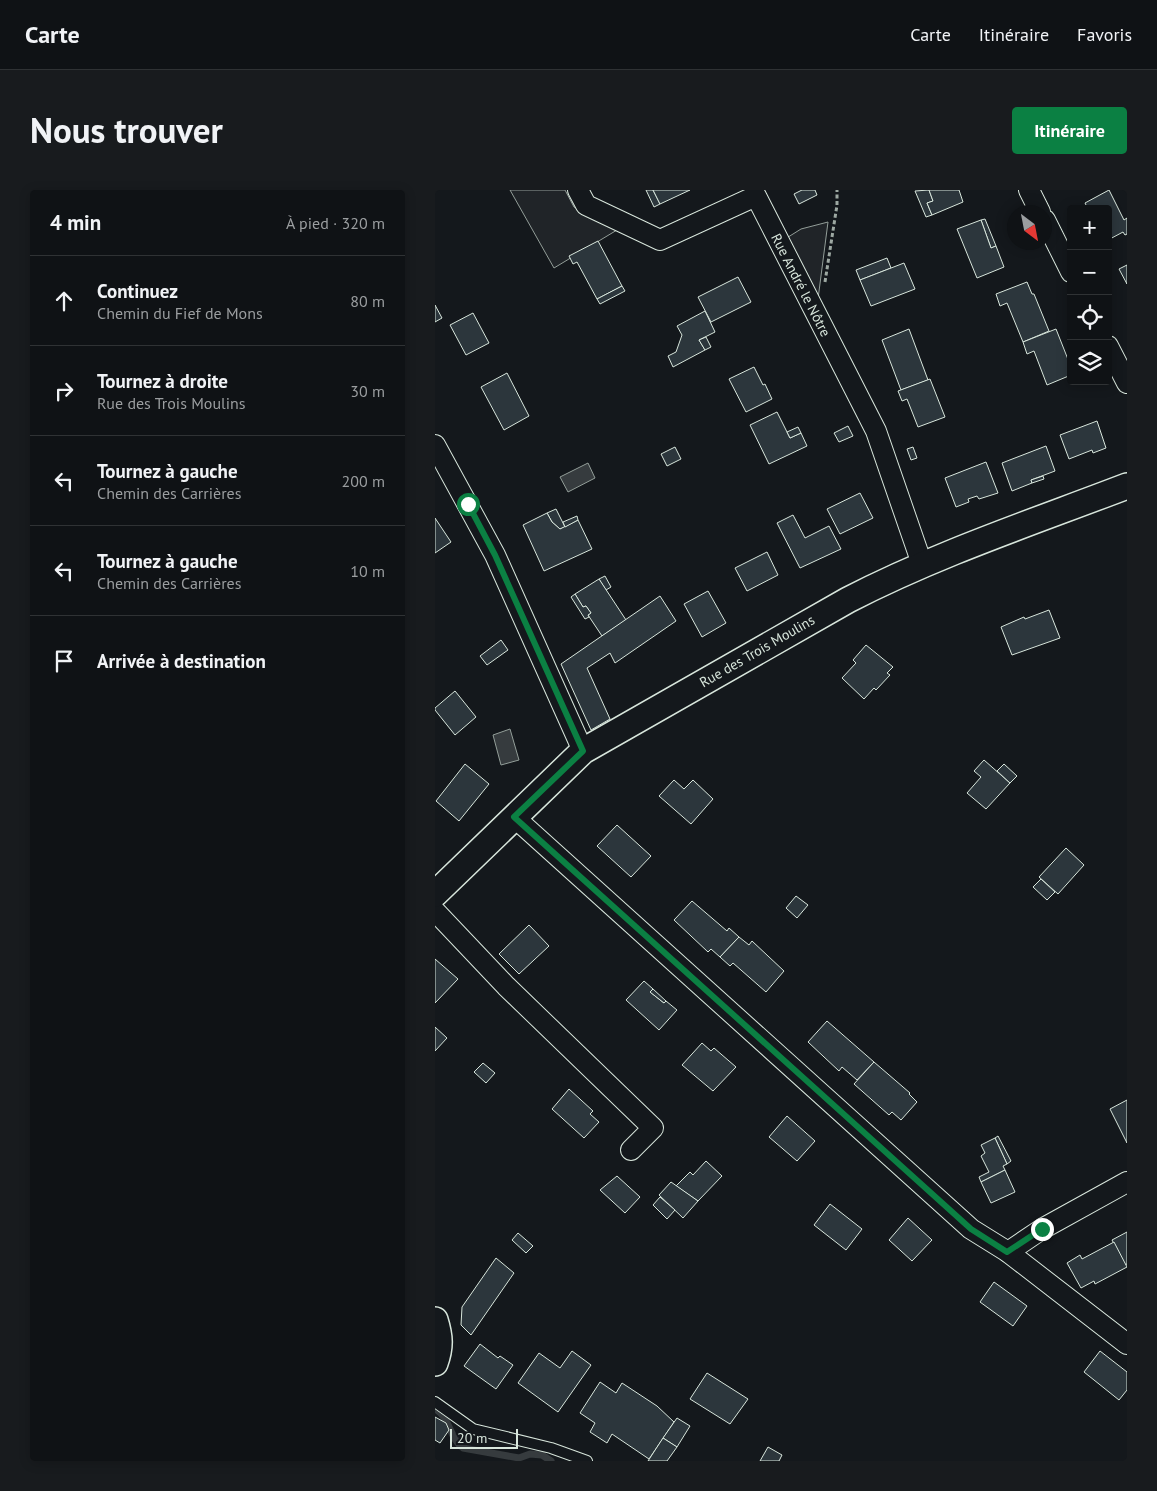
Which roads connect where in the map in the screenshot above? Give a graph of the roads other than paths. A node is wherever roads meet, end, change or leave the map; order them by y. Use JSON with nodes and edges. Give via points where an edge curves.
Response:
{"nodes":[{"id":1,"x":578,"y":190,"type":"edge"},
{"id":2,"x":1029,"y":190,"type":"edge"},
{"id":3,"x":1037,"y":205,"type":"edge"},
{"id":4,"x":1052,"y":234,"type":"edge"},
{"id":5,"x":1067,"y":264,"type":"edge"},
{"id":6,"x":1112,"y":354,"type":"edge"},
{"id":7,"x":1127,"y":383,"type":"edge"},
{"id":8,"x":435,"y":445,"type":"edge"},
{"id":9,"x":1127,"y":486,"type":"edge"},
{"id":10,"x":922,"y":564,"type":"junction"},
{"id":11,"x":583,"y":751,"type":"junction"},
{"id":12,"x":514,"y":817,"type":"junction"},
{"id":13,"x":435,"y":894,"type":"edge"},
{"id":14,"x":435,"y":911,"type":"edge"},
{"id":15,"x":631,"y":1150,"type":"dead end"},
{"id":16,"x":1127,"y":1182,"type":"edge"},
{"id":17,"x":1007,"y":1252,"type":"junction"},
{"id":18,"x":435,"y":1320,"type":"edge"},
{"id":19,"x":1127,"y":1344,"type":"edge"},
{"id":20,"x":435,"y":1363,"type":"edge"},
{"id":21,"x":435,"y":1402,"type":"edge"},
{"id":22,"x":587,"y":1461,"type":"edge"}],
"edges":[{"from":1,"to":10,"type":"street","name":"Rue André le Nôtre","via":[[586,204],[660,240],[757,196],[876,431]]},
{"from":2,"to":3,"type":"street"},
{"from":4,"to":5,"type":"street"},
{"from":6,"to":7,"type":"street"},
{"from":8,"to":11,"type":"street","via":[[495,555]]},
{"from":9,"to":10,"type":"street","name":"Rue des Trois Moulins"},
{"from":10,"to":11,"type":"street","name":"Rue des Trois Moulins","via":[[848,600]]},
{"from":11,"to":12,"type":"street","name":"Rue des Trois Moulins"},
{"from":12,"to":13,"type":"street","name":"Rue des Trois Moulins"},
{"from":12,"to":17,"type":"street","via":[[971,1229]]},
{"from":14,"to":15,"type":"street","via":[[506,986],[653,1128]]},
{"from":16,"to":17,"type":"street"},
{"from":17,"to":19,"type":"street"},
{"from":18,"to":20,"type":"street","via":[[440,1350]]},
{"from":21,"to":22,"type":"lane","via":[[473,1429],[551,1448]]}]}
